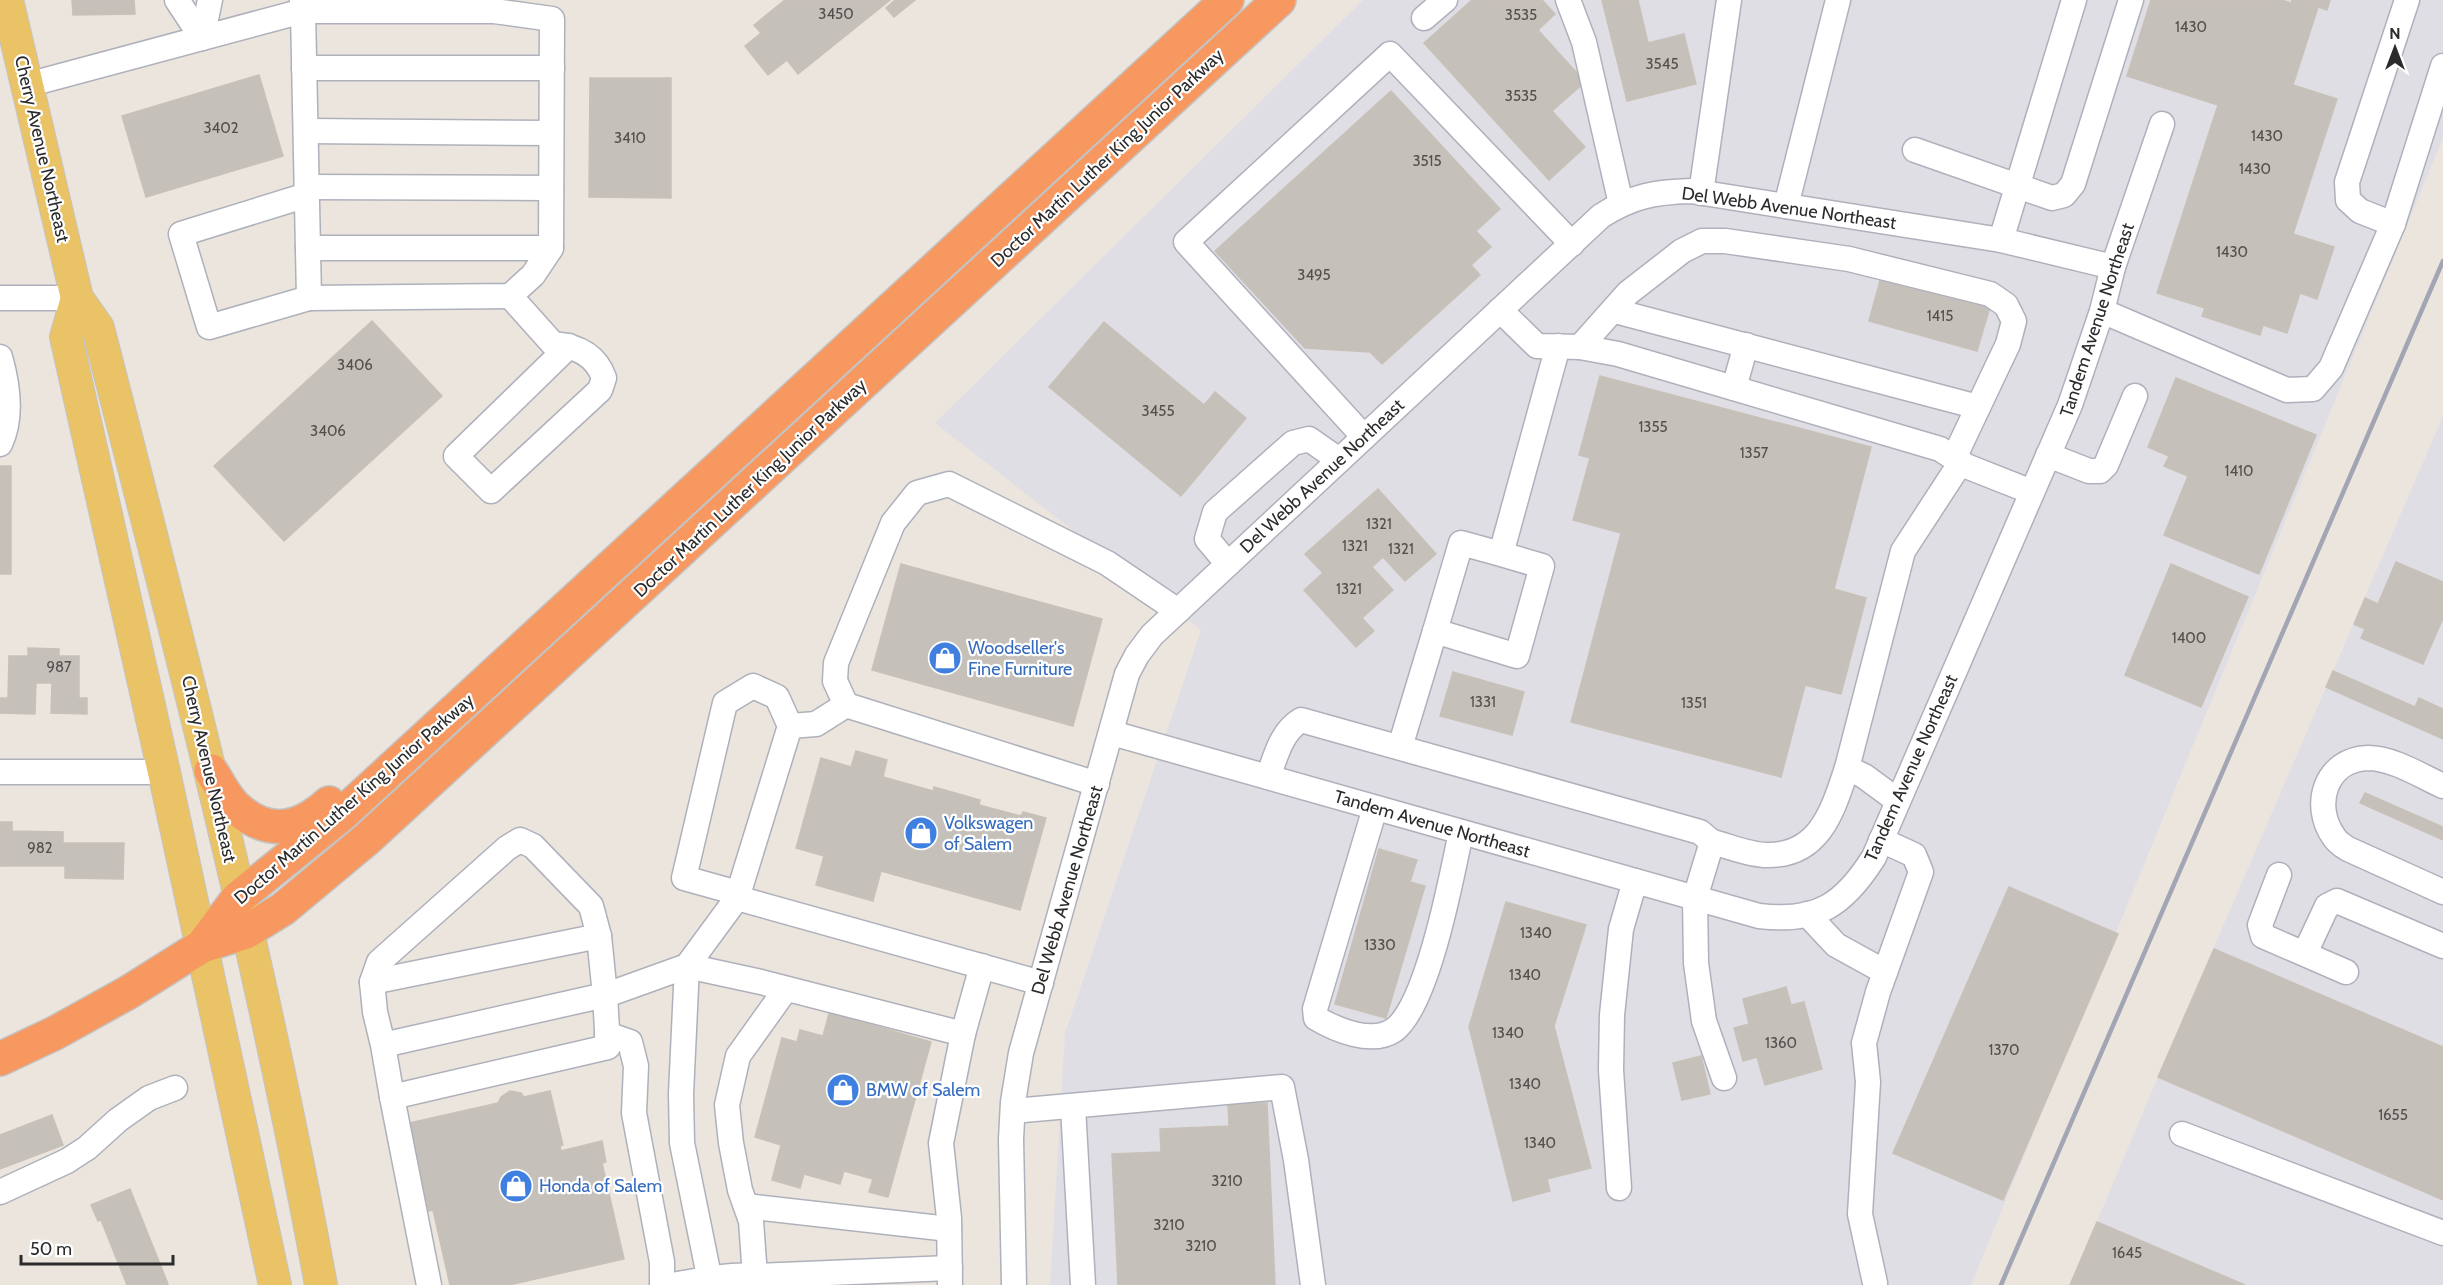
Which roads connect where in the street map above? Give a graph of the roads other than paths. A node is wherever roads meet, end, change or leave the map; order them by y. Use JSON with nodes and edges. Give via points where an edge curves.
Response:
{"nodes":[{"id":1,"x":7,"y":0,"type":"edge"},
{"id":2,"x":177,"y":0,"type":"edge"},
{"id":3,"x":210,"y":0,"type":"edge"},
{"id":4,"x":1227,"y":0,"type":"edge"},
{"id":5,"x":1279,"y":0,"type":"edge"},
{"id":6,"x":1445,"y":0,"type":"edge"},
{"id":7,"x":1568,"y":0,"type":"edge"},
{"id":8,"x":1729,"y":0,"type":"edge"},
{"id":9,"x":1839,"y":0,"type":"edge"},
{"id":10,"x":2074,"y":0,"type":"edge"},
{"id":11,"x":2131,"y":0,"type":"edge"},
{"id":12,"x":2407,"y":0,"type":"edge"},
{"id":13,"x":303,"y":6,"type":"edge"},
{"id":14,"x":487,"y":6,"type":"edge"},
{"id":15,"x":1424,"y":18,"type":"dead end"},
{"id":16,"x":202,"y":38,"type":"junction"},
{"id":17,"x":2443,"y":66,"type":"edge"},
{"id":18,"x":304,"y":68,"type":"junction"},
{"id":19,"x":552,"y":68,"type":"junction"},
{"id":20,"x":27,"y":85,"type":"junction"},
{"id":21,"x":2162,"y":124,"type":"dead end"},
{"id":22,"x":306,"y":131,"type":"junction"},
{"id":23,"x":551,"y":133,"type":"junction"},
{"id":24,"x":1915,"y":150,"type":"dead end"},
{"id":25,"x":2018,"y":185,"type":"junction"},
{"id":26,"x":551,"y":188,"type":"junction"},
{"id":27,"x":307,"y":191,"type":"junction"},
{"id":28,"x":1701,"y":193,"type":"junction"},
{"id":29,"x":1621,"y":204,"type":"junction"},
{"id":30,"x":1786,"y":206,"type":"junction"},
{"id":31,"x":2393,"y":224,"type":"junction"},
{"id":32,"x":2001,"y":240,"type":"junction"},
{"id":33,"x":1572,"y":244,"type":"junction"},
{"id":34,"x":308,"y":248,"type":"junction"},
{"id":35,"x":551,"y":248,"type":"junction"},
{"id":36,"x":2113,"y":267,"type":"junction"},
{"id":37,"x":510,"y":296,"type":"junction"},
{"id":38,"x":0,"y":298,"type":"edge"},
{"id":39,"x":77,"y":298,"type":"junction"},
{"id":40,"x":309,"y":298,"type":"junction"},
{"id":41,"x":1500,"y":310,"type":"junction"},
{"id":42,"x":1615,"y":311,"type":"junction"},
{"id":43,"x":2102,"y":311,"type":"junction"},
{"id":44,"x":1746,"y":345,"type":"junction"},
{"id":45,"x":569,"y":346,"type":"junction"},
{"id":46,"x":1569,"y":346,"type":"junction"},
{"id":47,"x":0,"y":357,"type":"edge"},
{"id":48,"x":1734,"y":388,"type":"junction"},
{"id":49,"x":2135,"y":396,"type":"dead end"},
{"id":50,"x":1978,"y":407,"type":"junction"},
{"id":51,"x":1364,"y":437,"type":"junction"},
{"id":52,"x":0,"y":444,"type":"edge"},
{"id":53,"x":2048,"y":455,"type":"junction"},
{"id":54,"x":1339,"y":460,"type":"junction"},
{"id":55,"x":1957,"y":460,"type":"junction"},
{"id":56,"x":2032,"y":492,"type":"junction"},
{"id":57,"x":636,"y":546,"type":"junction"},
{"id":58,"x":1501,"y":554,"type":"junction"},
{"id":59,"x":1228,"y":564,"type":"junction"},
{"id":60,"x":1178,"y":611,"type":"junction"},
{"id":61,"x":1435,"y":631,"type":"junction"},
{"id":62,"x":846,"y":705,"type":"junction"},
{"id":63,"x":790,"y":726,"type":"junction"},
{"id":64,"x":1112,"y":733,"type":"junction"},
{"id":65,"x":1400,"y":747,"type":"junction"},
{"id":66,"x":1847,"y":768,"type":"junction"},
{"id":67,"x":211,"y":771,"type":"junction"},
{"id":68,"x":0,"y":772,"type":"edge"},
{"id":69,"x":164,"y":772,"type":"junction"},
{"id":70,"x":1268,"y":777,"type":"junction"},
{"id":71,"x":1097,"y":784,"type":"junction"},
{"id":72,"x":2443,"y":786,"type":"edge"},
{"id":73,"x":1898,"y":801,"type":"junction"},
{"id":74,"x":1375,"y":808,"type":"junction"},
{"id":75,"x":1461,"y":832,"type":"junction"},
{"id":76,"x":1881,"y":840,"type":"junction"},
{"id":77,"x":1712,"y":842,"type":"junction"},
{"id":78,"x":2278,"y":875,"type":"dead end"},
{"id":79,"x":1635,"y":881,"type":"junction"},
{"id":80,"x":2443,"y":892,"type":"edge"},
{"id":81,"x":738,"y":895,"type":"junction"},
{"id":82,"x":238,"y":898,"type":"junction"},
{"id":83,"x":1695,"y":898,"type":"junction"},
{"id":84,"x":1807,"y":914,"type":"junction"},
{"id":85,"x":246,"y":932,"type":"junction"},
{"id":86,"x":599,"y":936,"type":"junction"},
{"id":87,"x":202,"y":946,"type":"junction"},
{"id":88,"x":2443,"y":946,"type":"edge"},
{"id":89,"x":2305,"y":954,"type":"junction"},
{"id":90,"x":687,"y":966,"type":"junction"},
{"id":91,"x":982,"y":966,"type":"junction"},
{"id":92,"x":1886,"y":972,"type":"junction"},
{"id":93,"x":2346,"y":972,"type":"dead end"},
{"id":94,"x":372,"y":982,"type":"junction"},
{"id":95,"x":1041,"y":983,"type":"junction"},
{"id":96,"x":786,"y":989,"type":"junction"},
{"id":97,"x":605,"y":994,"type":"junction"},
{"id":98,"x":607,"y":1034,"type":"junction"},
{"id":99,"x":963,"y":1034,"type":"junction"},
{"id":100,"x":383,"y":1045,"type":"junction"},
{"id":101,"x":0,"y":1059,"type":"edge"},
{"id":102,"x":1724,"y":1078,"type":"dead end"},
{"id":103,"x":175,"y":1088,"type":"dead end"},
{"id":104,"x":392,"y":1096,"type":"junction"},
{"id":105,"x":1073,"y":1107,"type":"junction"},
{"id":106,"x":1013,"y":1111,"type":"junction"},
{"id":107,"x":2182,"y":1134,"type":"dead end"},
{"id":108,"x":1619,"y":1188,"type":"dead end"},
{"id":109,"x":0,"y":1192,"type":"edge"},
{"id":110,"x":746,"y":1206,"type":"junction"},
{"id":111,"x":950,"y":1229,"type":"junction"},
{"id":112,"x":2443,"y":1233,"type":"edge"},
{"id":113,"x":950,"y":1277,"type":"edge"},
{"id":114,"x":756,"y":1280,"type":"edge"},
{"id":115,"x":709,"y":1282,"type":"edge"},
{"id":116,"x":1875,"y":1283,"type":"dead end"},
{"id":117,"x":275,"y":1285,"type":"edge"},
{"id":118,"x":321,"y":1285,"type":"edge"},
{"id":119,"x":429,"y":1285,"type":"edge"},
{"id":120,"x":662,"y":1285,"type":"edge"},
{"id":121,"x":673,"y":1285,"type":"edge"},
{"id":122,"x":1014,"y":1285,"type":"edge"},
{"id":123,"x":1083,"y":1285,"type":"edge"},
{"id":124,"x":1313,"y":1285,"type":"edge"}],
"edges":[{"from":1,"to":20,"type":"main road","name":"Cherry Avenue Northeast"},
{"from":2,"to":16,"type":"street"},
{"from":3,"to":16,"type":"street"},
{"from":4,"to":57,"type":"highway","name":"Doctor Martin Luther King Junior Parkway"},
{"from":5,"to":85,"type":"highway","name":"Doctor Martin Luther King Junior Parkway","via":[[367,839],[283,909]]},
{"from":6,"to":15,"type":"street"},
{"from":7,"to":29,"type":"street","via":[[1584,42]]},
{"from":8,"to":28,"type":"street"},
{"from":9,"to":30,"type":"street"},
{"from":10,"to":25,"type":"street"},
{"from":11,"to":25,"type":"street","via":[[2073,184],[2064,195],[2052,198]]},
{"from":12,"to":31,"type":"street","via":[[2347,182],[2348,200],[2360,211]]},
{"from":13,"to":14,"type":"street"},
{"from":13,"to":16,"type":"street"},
{"from":13,"to":18,"type":"street"},
{"from":14,"to":19,"type":"street","via":[[552,19]]},
{"from":16,"to":20,"type":"street"},
{"from":17,"to":31,"type":"street"},
{"from":18,"to":19,"type":"street"},
{"from":18,"to":22,"type":"street"},
{"from":19,"to":23,"type":"street"},
{"from":20,"to":39,"type":"main road","name":"Cherry Avenue Northeast"},
{"from":21,"to":36,"type":"street","name":"Tandem Avenue Northeast"},
{"from":22,"to":23,"type":"street"},
{"from":22,"to":27,"type":"street"},
{"from":23,"to":26,"type":"street"},
{"from":24,"to":25,"type":"street"},
{"from":25,"to":32,"type":"street"},
{"from":26,"to":27,"type":"street"},
{"from":26,"to":35,"type":"street"},
{"from":27,"to":34,"type":"street"},
{"from":27,"to":40,"type":"street","via":[[181,234],[209,327]]},
{"from":28,"to":29,"type":"street","name":"Del Webb Avenue Northeast","via":[[1663,192]]},
{"from":28,"to":30,"type":"street","name":"Del Webb Avenue Northeast"},
{"from":29,"to":33,"type":"street","name":"Del Webb Avenue Northeast","via":[[1601,216]]},
{"from":30,"to":32,"type":"street","name":"Del Webb Avenue Northeast"},
{"from":31,"to":43,"type":"street","via":[[2331,368],[2313,389],[2287,390]]},
{"from":32,"to":36,"type":"street","name":"Del Webb Avenue Northeast"},
{"from":33,"to":41,"type":"street","name":"Del Webb Avenue Northeast"},
{"from":33,"to":51,"type":"street","via":[[1390,54],[1186,242]]},
{"from":34,"to":35,"type":"street"},
{"from":34,"to":40,"type":"street"},
{"from":35,"to":37,"type":"street","via":[[532,275]]},
{"from":36,"to":43,"type":"street","name":"Tandem Avenue Northeast"},
{"from":37,"to":40,"type":"street"},
{"from":37,"to":45,"type":"street","via":[[553,344]]},
{"from":38,"to":39,"type":"street"},
{"from":39,"to":67,"type":"main road","name":"Cherry Avenue Northeast","via":[[98,328]]},
{"from":39,"to":69,"type":"main road","name":"Cherry Avenue Northeast","via":[[66,337]]},
{"from":41,"to":46,"type":"street","via":[[1537,346]]},
{"from":41,"to":51,"type":"street","name":"Del Webb Avenue Northeast"},
{"from":42,"to":44,"type":"street"},
{"from":42,"to":46,"type":"street"},
{"from":42,"to":50,"type":"street","via":[[1628,293],[1682,251],[1702,241],[1725,241],[1890,267],[1990,294],[2006,305],[2014,321],[2008,344]]},
{"from":43,"to":53,"type":"street","name":"Tandem Avenue Northeast","via":[[2070,405]]},
{"from":44,"to":48,"type":"street"},
{"from":44,"to":50,"type":"street"},
{"from":45,"to":45,"type":"street","via":[[600,365],[604,378],[600,390],[491,491],[456,456]]},
{"from":46,"to":48,"type":"street","via":[[1618,354]]},
{"from":46,"to":58,"type":"street"},
{"from":47,"to":52,"type":"street","via":[[8,405],[6,431]]},
{"from":48,"to":55,"type":"street","via":[[1940,449]]},
{"from":49,"to":53,"type":"street","via":[[2100,471],[2089,471]]},
{"from":50,"to":55,"type":"street"},
{"from":51,"to":54,"type":"street","name":"Del Webb Avenue Northeast"},
{"from":53,"to":56,"type":"street","name":"Tandem Avenue Northeast"},
{"from":54,"to":59,"type":"street","name":"Del Webb Avenue Northeast"},
{"from":54,"to":59,"type":"street","via":[[1310,439],[1293,442],[1215,512],[1207,539]]},
{"from":55,"to":56,"type":"street"},
{"from":55,"to":66,"type":"street","via":[[1903,551]]},
{"from":56,"to":73,"type":"street","name":"Tandem Avenue Northeast"},
{"from":57,"to":67,"type":"highway","via":[[516,636],[327,805],[298,824],[276,827],[256,821],[237,808]]},
{"from":57,"to":82,"type":"highway","name":"Doctor Martin Luther King Junior Parkway","via":[[340,816]]},
{"from":58,"to":61,"type":"street","via":[[1461,543]]},
{"from":58,"to":61,"type":"street","via":[[1542,566],[1517,656]]},
{"from":59,"to":60,"type":"street","name":"Del Webb Avenue Northeast"},
{"from":60,"to":62,"type":"street","via":[[1107,563],[949,484],[917,493],[892,523],[836,663],[834,681]]},
{"from":60,"to":64,"type":"street","name":"Del Webb Avenue Northeast","via":[[1137,655],[1127,674]]},
{"from":61,"to":65,"type":"street"},
{"from":62,"to":63,"type":"street","via":[[816,724]]},
{"from":62,"to":71,"type":"street"},
{"from":63,"to":81,"type":"street"},
{"from":63,"to":81,"type":"street","via":[[777,697],[753,686],[725,703],[684,878]]},
{"from":64,"to":70,"type":"street","name":"Tandem Avenue Northeast"},
{"from":64,"to":71,"type":"street","name":"Del Webb Avenue Northeast"},
{"from":65,"to":70,"type":"street","via":[[1301,720],[1290,727],[1282,740]]},
{"from":65,"to":77,"type":"street","via":[[1700,832]]},
{"from":66,"to":73,"type":"street"},
{"from":66,"to":77,"type":"street","via":[[1821,831],[1796,852],[1765,855]]},
{"from":67,"to":82,"type":"main road","name":"Cherry Avenue Northeast"},
{"from":68,"to":69,"type":"street"},
{"from":69,"to":87,"type":"main road","name":"Cherry Avenue Northeast"},
{"from":70,"to":74,"type":"street","name":"Tandem Avenue Northeast"},
{"from":71,"to":95,"type":"street","name":"Del Webb Avenue Northeast"},
{"from":72,"to":80,"type":"street","via":[[2398,765],[2370,758],[2338,767],[2329,779],[2323,799],[2324,814],[2335,839],[2348,849]]},
{"from":73,"to":76,"type":"street","name":"Tandem Avenue Northeast"},
{"from":74,"to":75,"type":"street","name":"Tandem Avenue Northeast"},
{"from":74,"to":75,"type":"street","via":[[1315,1009],[1316,1018],[1352,1034],[1381,1035],[1407,1017],[1435,943]]},
{"from":75,"to":79,"type":"street","name":"Tandem Avenue Northeast"},
{"from":76,"to":84,"type":"street","name":"Tandem Avenue Northeast","via":[[1859,881],[1842,899]]},
{"from":76,"to":92,"type":"street","via":[[1914,855],[1921,872]]},
{"from":77,"to":83,"type":"street"},
{"from":78,"to":89,"type":"street","via":[[2260,925],[2263,936]]},
{"from":79,"to":83,"type":"street","name":"Tandem Avenue Northeast"},
{"from":79,"to":108,"type":"street","via":[[1621,929],[1612,1015],[1611,1070]]},
{"from":81,"to":90,"type":"street"},
{"from":81,"to":91,"type":"street"},
{"from":82,"to":85,"type":"main road","name":"Cherry Avenue Northeast"},
{"from":82,"to":87,"type":"highway","name":"Doctor Martin Luther King Junior Parkway"},
{"from":83,"to":84,"type":"street","name":"Tandem Avenue Northeast","via":[[1759,916]]},
{"from":83,"to":102,"type":"street","via":[[1696,963],[1704,1021]]},
{"from":84,"to":92,"type":"street","via":[[1836,945]]},
{"from":85,"to":87,"type":"highway","name":"Doctor Martin Luther King Junior Parkway"},
{"from":85,"to":118,"type":"main road","name":"Cherry Avenue Northeast"},
{"from":86,"to":94,"type":"street"},
{"from":86,"to":94,"type":"street","via":[[591,906],[534,846],[520,840],[379,962]]},
{"from":86,"to":97,"type":"street"},
{"from":87,"to":101,"type":"highway","name":"Doctor Martin Luther King Junior Parkway","via":[[120,997]]},
{"from":87,"to":117,"type":"main road","name":"Cherry Avenue Northeast"},
{"from":88,"to":89,"type":"street","via":[[2337,901],[2326,906]]},
{"from":89,"to":93,"type":"street"},
{"from":90,"to":96,"type":"street"},
{"from":90,"to":97,"type":"street"},
{"from":90,"to":115,"type":"street","via":[[682,1143]]},
{"from":91,"to":95,"type":"street"},
{"from":91,"to":99,"type":"street"},
{"from":92,"to":116,"type":"street","via":[[1864,1043],[1867,1092],[1860,1214]]},
{"from":94,"to":100,"type":"street"},
{"from":95,"to":106,"type":"street","name":"Del Webb Avenue Northeast","via":[[1021,1053]]},
{"from":96,"to":99,"type":"street"},
{"from":96,"to":110,"type":"street","via":[[738,1056],[728,1105],[731,1143]]},
{"from":97,"to":98,"type":"street"},
{"from":97,"to":100,"type":"street"},
{"from":98,"to":104,"type":"street","via":[[608,1047]]},
{"from":98,"to":120,"type":"street","via":[[630,1042],[636,1066],[634,1113],[662,1262]]},
{"from":99,"to":111,"type":"street","via":[[941,1143]]},
{"from":100,"to":104,"type":"street"},
{"from":103,"to":109,"type":"street","via":[[149,1098],[67,1161]]},
{"from":104,"to":119,"type":"street"},
{"from":105,"to":106,"type":"street"},
{"from":105,"to":123,"type":"street"},
{"from":105,"to":124,"type":"street","via":[[1282,1087]]},
{"from":106,"to":122,"type":"street","name":"Del Webb Avenue Northeast"},
{"from":107,"to":112,"type":"street"},
{"from":110,"to":111,"type":"street"},
{"from":110,"to":114,"type":"street"},
{"from":111,"to":113,"type":"street"},
{"from":113,"to":114,"type":"street"},
{"from":114,"to":115,"type":"street"},
{"from":115,"to":121,"type":"street"}]}
